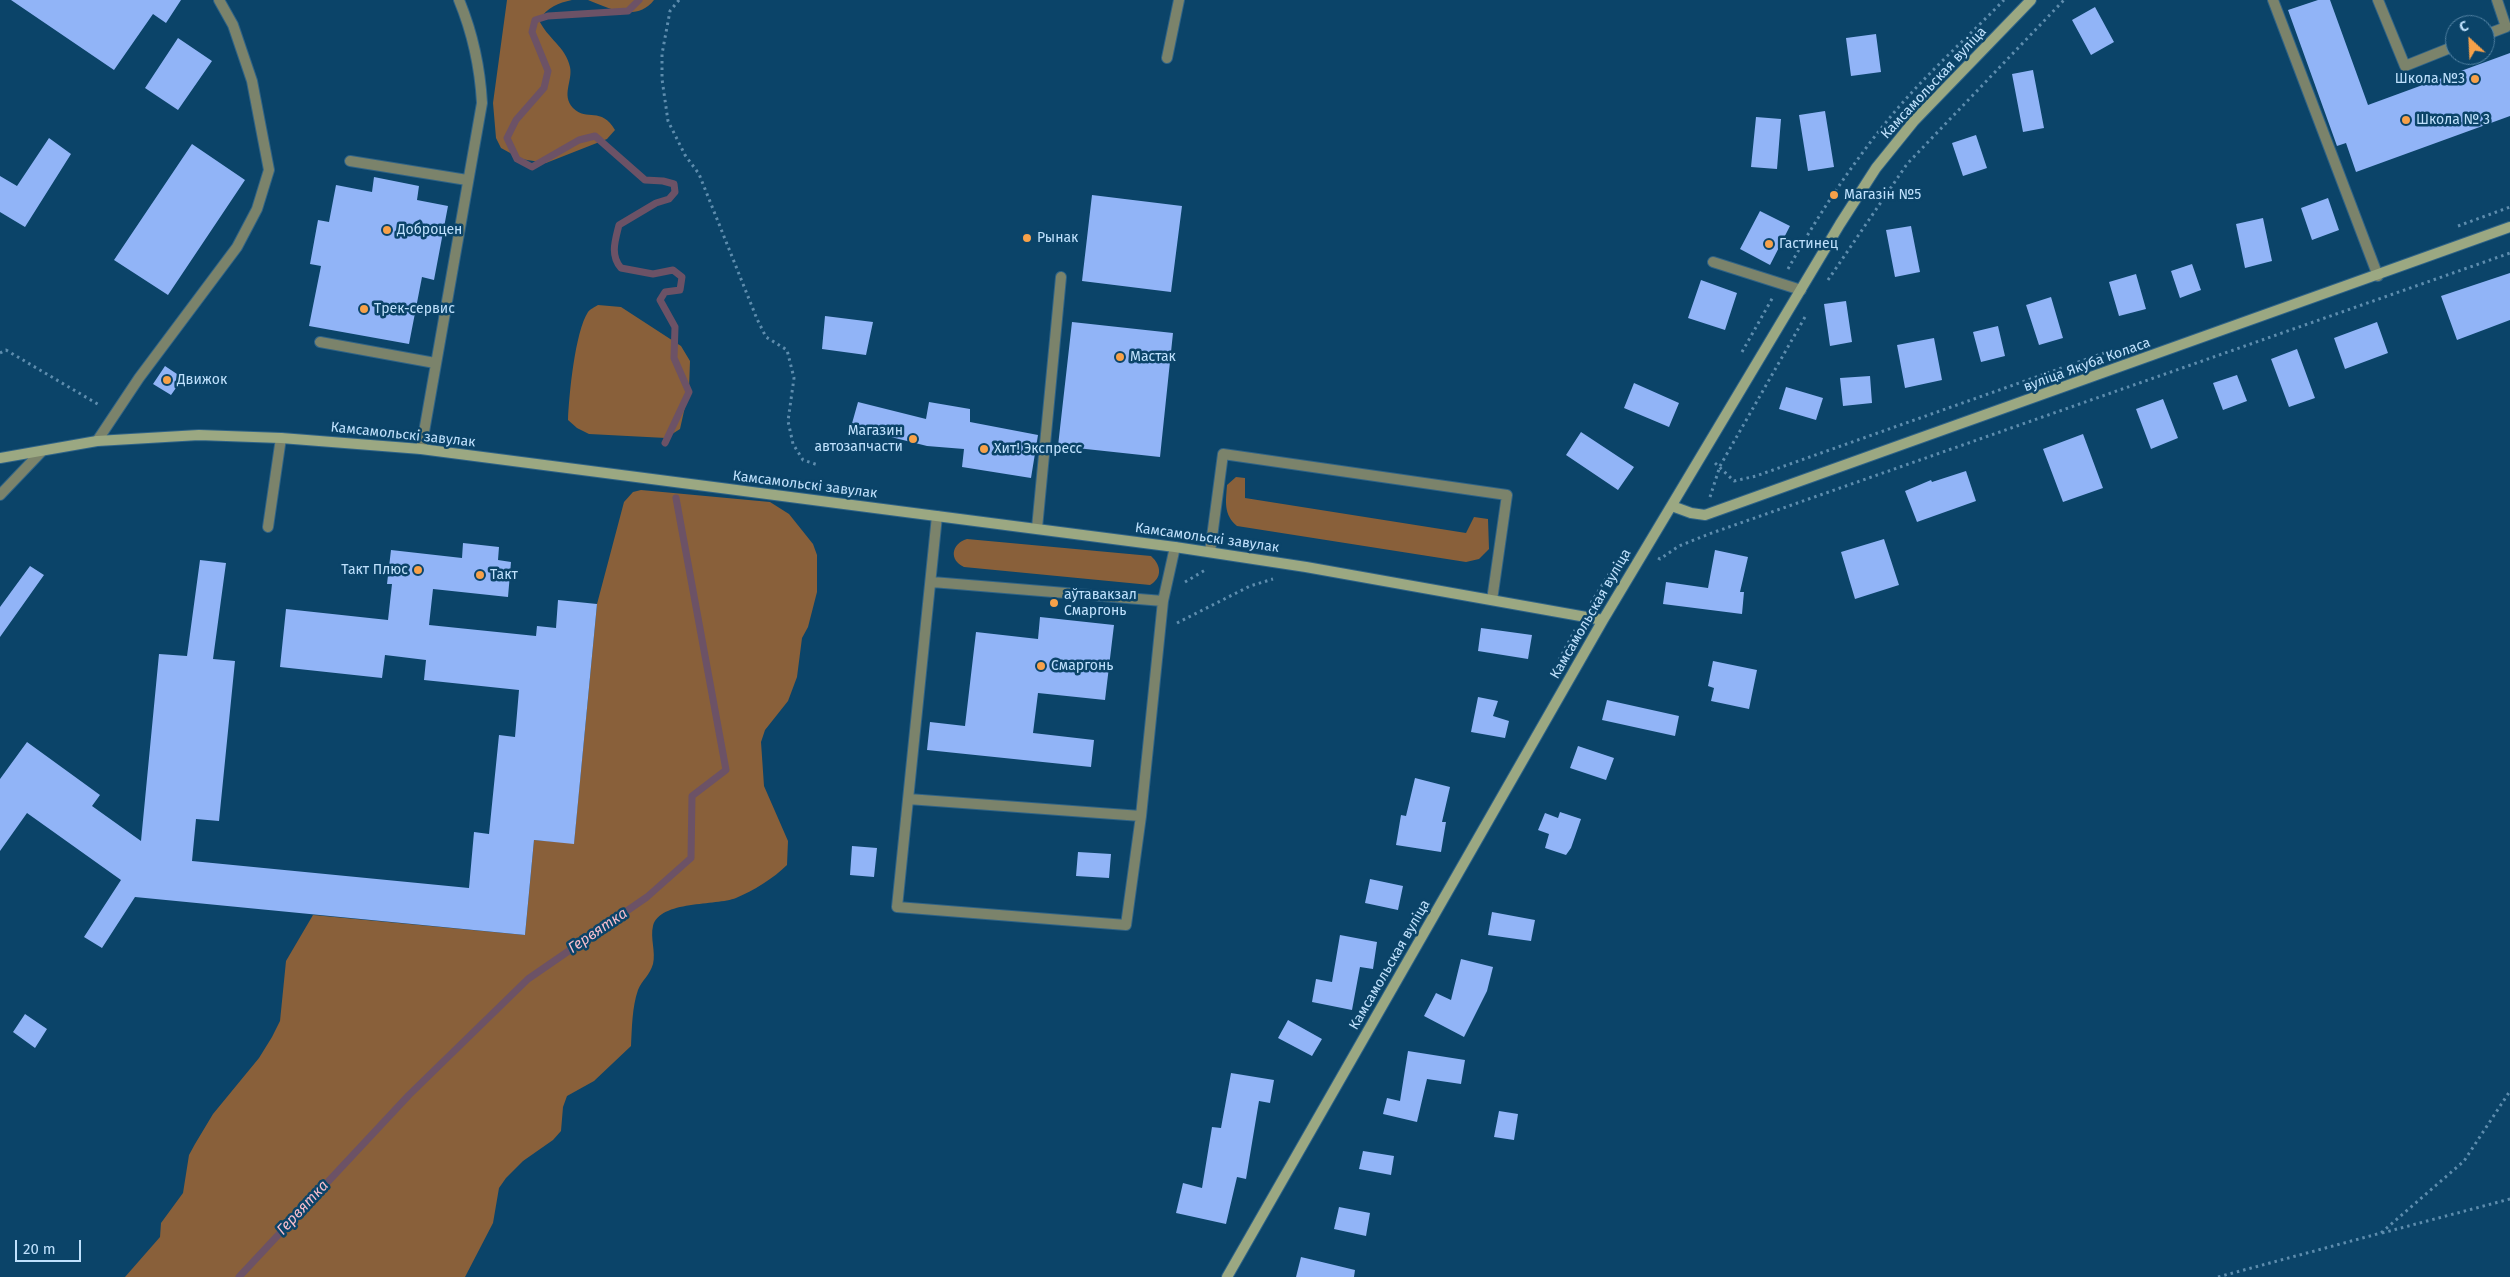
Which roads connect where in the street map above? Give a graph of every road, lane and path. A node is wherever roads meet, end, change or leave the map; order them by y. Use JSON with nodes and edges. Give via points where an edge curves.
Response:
{"nodes":[{"id":1,"x":219,"y":0,"type":"edge"},
{"id":2,"x":459,"y":0,"type":"edge"},
{"id":3,"x":679,"y":0,"type":"edge"},
{"id":4,"x":1179,"y":0,"type":"edge"},
{"id":5,"x":2031,"y":0,"type":"edge"},
{"id":6,"x":2064,"y":0,"type":"edge"},
{"id":7,"x":2273,"y":0,"type":"edge"},
{"id":8,"x":2378,"y":0,"type":"edge"},
{"id":9,"x":2497,"y":0,"type":"edge"},
{"id":10,"x":2495,"y":31,"type":"edge"},
{"id":11,"x":2445,"y":50,"type":"edge"},
{"id":12,"x":1167,"y":58,"type":"dead end"},
{"id":13,"x":350,"y":161,"type":"dead end"},
{"id":14,"x":467,"y":180,"type":"junction"},
{"id":15,"x":2510,"y":207,"type":"edge"},
{"id":16,"x":2455,"y":227,"type":"dead end"},
{"id":17,"x":2510,"y":228,"type":"edge"},
{"id":18,"x":2510,"y":254,"type":"edge"},
{"id":19,"x":1713,"y":262,"type":"dead end"},
{"id":20,"x":2378,"y":276,"type":"junction"},
{"id":21,"x":1062,"y":277,"type":"dead end"},
{"id":22,"x":1823,"y":287,"type":"dead end"},
{"id":23,"x":1801,"y":290,"type":"junction"},
{"id":24,"x":1809,"y":312,"type":"dead end"},
{"id":25,"x":320,"y":342,"type":"dead end"},
{"id":26,"x":2110,"y":351,"type":"dead end"},
{"id":27,"x":0,"y":352,"type":"edge"},
{"id":28,"x":434,"y":363,"type":"junction"},
{"id":29,"x":115,"y":414,"type":"junction"},
{"id":30,"x":281,"y":438,"type":"junction"},
{"id":31,"x":97,"y":441,"type":"junction"},
{"id":32,"x":421,"y":449,"type":"junction"},
{"id":33,"x":42,"y":451,"type":"junction"},
{"id":34,"x":0,"y":458,"type":"edge"},
{"id":35,"x":818,"y":465,"type":"dead end"},
{"id":36,"x":1720,"y":466,"type":"junction"},
{"id":37,"x":0,"y":495,"type":"edge"},
{"id":38,"x":1672,"y":506,"type":"junction"},
{"id":39,"x":1706,"y":515,"type":"junction"},
{"id":40,"x":936,"y":516,"type":"junction"},
{"id":41,"x":268,"y":527,"type":"dead end"},
{"id":42,"x":1036,"y":528,"type":"junction"},
{"id":43,"x":1709,"y":534,"type":"junction"},
{"id":44,"x":1175,"y":547,"type":"junction"},
{"id":45,"x":1644,"y":551,"type":"junction"},
{"id":46,"x":1210,"y":552,"type":"junction"},
{"id":47,"x":1210,"y":568,"type":"dead end"},
{"id":48,"x":1265,"y":577,"type":"dead end"},
{"id":49,"x":1273,"y":579,"type":"junction"},
{"id":50,"x":1283,"y":580,"type":"dead end"},
{"id":51,"x":932,"y":582,"type":"junction"},
{"id":52,"x":1181,"y":586,"type":"dead end"},
{"id":53,"x":1492,"y":600,"type":"junction"},
{"id":54,"x":1163,"y":601,"type":"junction"},
{"id":55,"x":1603,"y":620,"type":"junction"},
{"id":56,"x":1175,"y":624,"type":"dead end"},
{"id":57,"x":908,"y":799,"type":"junction"},
{"id":58,"x":1141,"y":816,"type":"junction"},
{"id":59,"x":2510,"y":1091,"type":"edge"},
{"id":60,"x":2510,"y":1199,"type":"edge"},
{"id":61,"x":2382,"y":1233,"type":"junction"},
{"id":62,"x":1227,"y":1277,"type":"edge"},
{"id":63,"x":2218,"y":1277,"type":"edge"}],
"edges":[{"from":1,"to":29,"type":"lane","via":[[233,25],[252,82],[268,170],[258,209],[238,247]]},
{"from":2,"to":14,"type":"lane","via":[[481,70],[482,103]]},
{"from":3,"to":35,"type":"path","via":[[670,11],[662,54],[668,120],[685,155],[699,174],[756,319],[766,337],[787,350],[794,378],[788,421],[793,444],[803,460]]},
{"from":4,"to":12,"type":"lane"},
{"from":5,"to":23,"type":"street","name":"Камсамольская вуліца","via":[[1914,121],[1886,155]]},
{"from":6,"to":22,"type":"path","via":[[1907,164]]},
{"from":7,"to":20,"type":"lane"},
{"from":8,"to":11,"type":"lane","via":[[2405,66]]},
{"from":9,"to":10,"type":"lane","via":[[2506,27]]},
{"from":13,"to":14,"type":"lane"},
{"from":14,"to":28,"type":"lane"},
{"from":15,"to":16,"type":"path"},
{"from":17,"to":20,"type":"street","name":"вуліца Якуба Коласа"},
{"from":18,"to":43,"type":"path"},
{"from":19,"to":23,"type":"lane"},
{"from":20,"to":39,"type":"street","name":"вуліца Якуба Коласа"},
{"from":21,"to":42,"type":"lane"},
{"from":23,"to":38,"type":"street","name":"Камсамольская вуліца"},
{"from":24,"to":36,"type":"path"},
{"from":25,"to":28,"type":"lane"},
{"from":26,"to":36,"type":"path","via":[[1756,476],[1734,481]]},
{"from":27,"to":29,"type":"path","via":[[6,350]]},
{"from":28,"to":32,"type":"lane"},
{"from":29,"to":31,"type":"lane"},
{"from":30,"to":31,"type":"street","name":"Камсамольскі завулак","via":[[200,435]]},
{"from":30,"to":32,"type":"street","name":"Камсамольскі завулак"},
{"from":30,"to":41,"type":"lane"},
{"from":31,"to":33,"type":"street","name":"Камсамольскі завулак"},
{"from":32,"to":40,"type":"street","name":"Камсамольскі завулак"},
{"from":33,"to":34,"type":"street","name":"Камсамольскі завулак"},
{"from":33,"to":37,"type":"lane"},
{"from":36,"to":39,"type":"path"},
{"from":38,"to":39,"type":"street"},
{"from":38,"to":45,"type":"street","name":"Камсамольская вуліца"},
{"from":39,"to":43,"type":"path"},
{"from":40,"to":42,"type":"street","name":"Камсамольскі завулак"},
{"from":40,"to":51,"type":"lane"},
{"from":42,"to":44,"type":"street","name":"Камсамольскі завулак"},
{"from":43,"to":45,"type":"path","via":[[1679,546],[1660,559]]},
{"from":44,"to":46,"type":"street","name":"Камсамольскі завулак"},
{"from":44,"to":54,"type":"lane"},
{"from":45,"to":55,"type":"street","name":"Камсамольская вуліца"},
{"from":46,"to":53,"type":"street","name":"Камсамольскі завулак"},
{"from":46,"to":53,"type":"lane","via":[[1223,454],[1507,495]]},
{"from":47,"to":52,"type":"path","via":[[1191,576]]},
{"from":48,"to":49,"type":"path"},
{"from":49,"to":50,"type":"path"},
{"from":49,"to":56,"type":"path","via":[[1250,586]]},
{"from":51,"to":54,"type":"lane"},
{"from":51,"to":57,"type":"lane"},
{"from":53,"to":55,"type":"street","name":"Камсамольскі завулак"},
{"from":54,"to":58,"type":"lane"},
{"from":55,"to":62,"type":"street","name":"Камсамольская вуліца"},
{"from":57,"to":58,"type":"lane"},
{"from":57,"to":58,"type":"lane","via":[[897,907],[1126,925]]},
{"from":59,"to":61,"type":"path","via":[[2464,1161]]},
{"from":60,"to":61,"type":"path"},
{"from":61,"to":63,"type":"path"}]}
